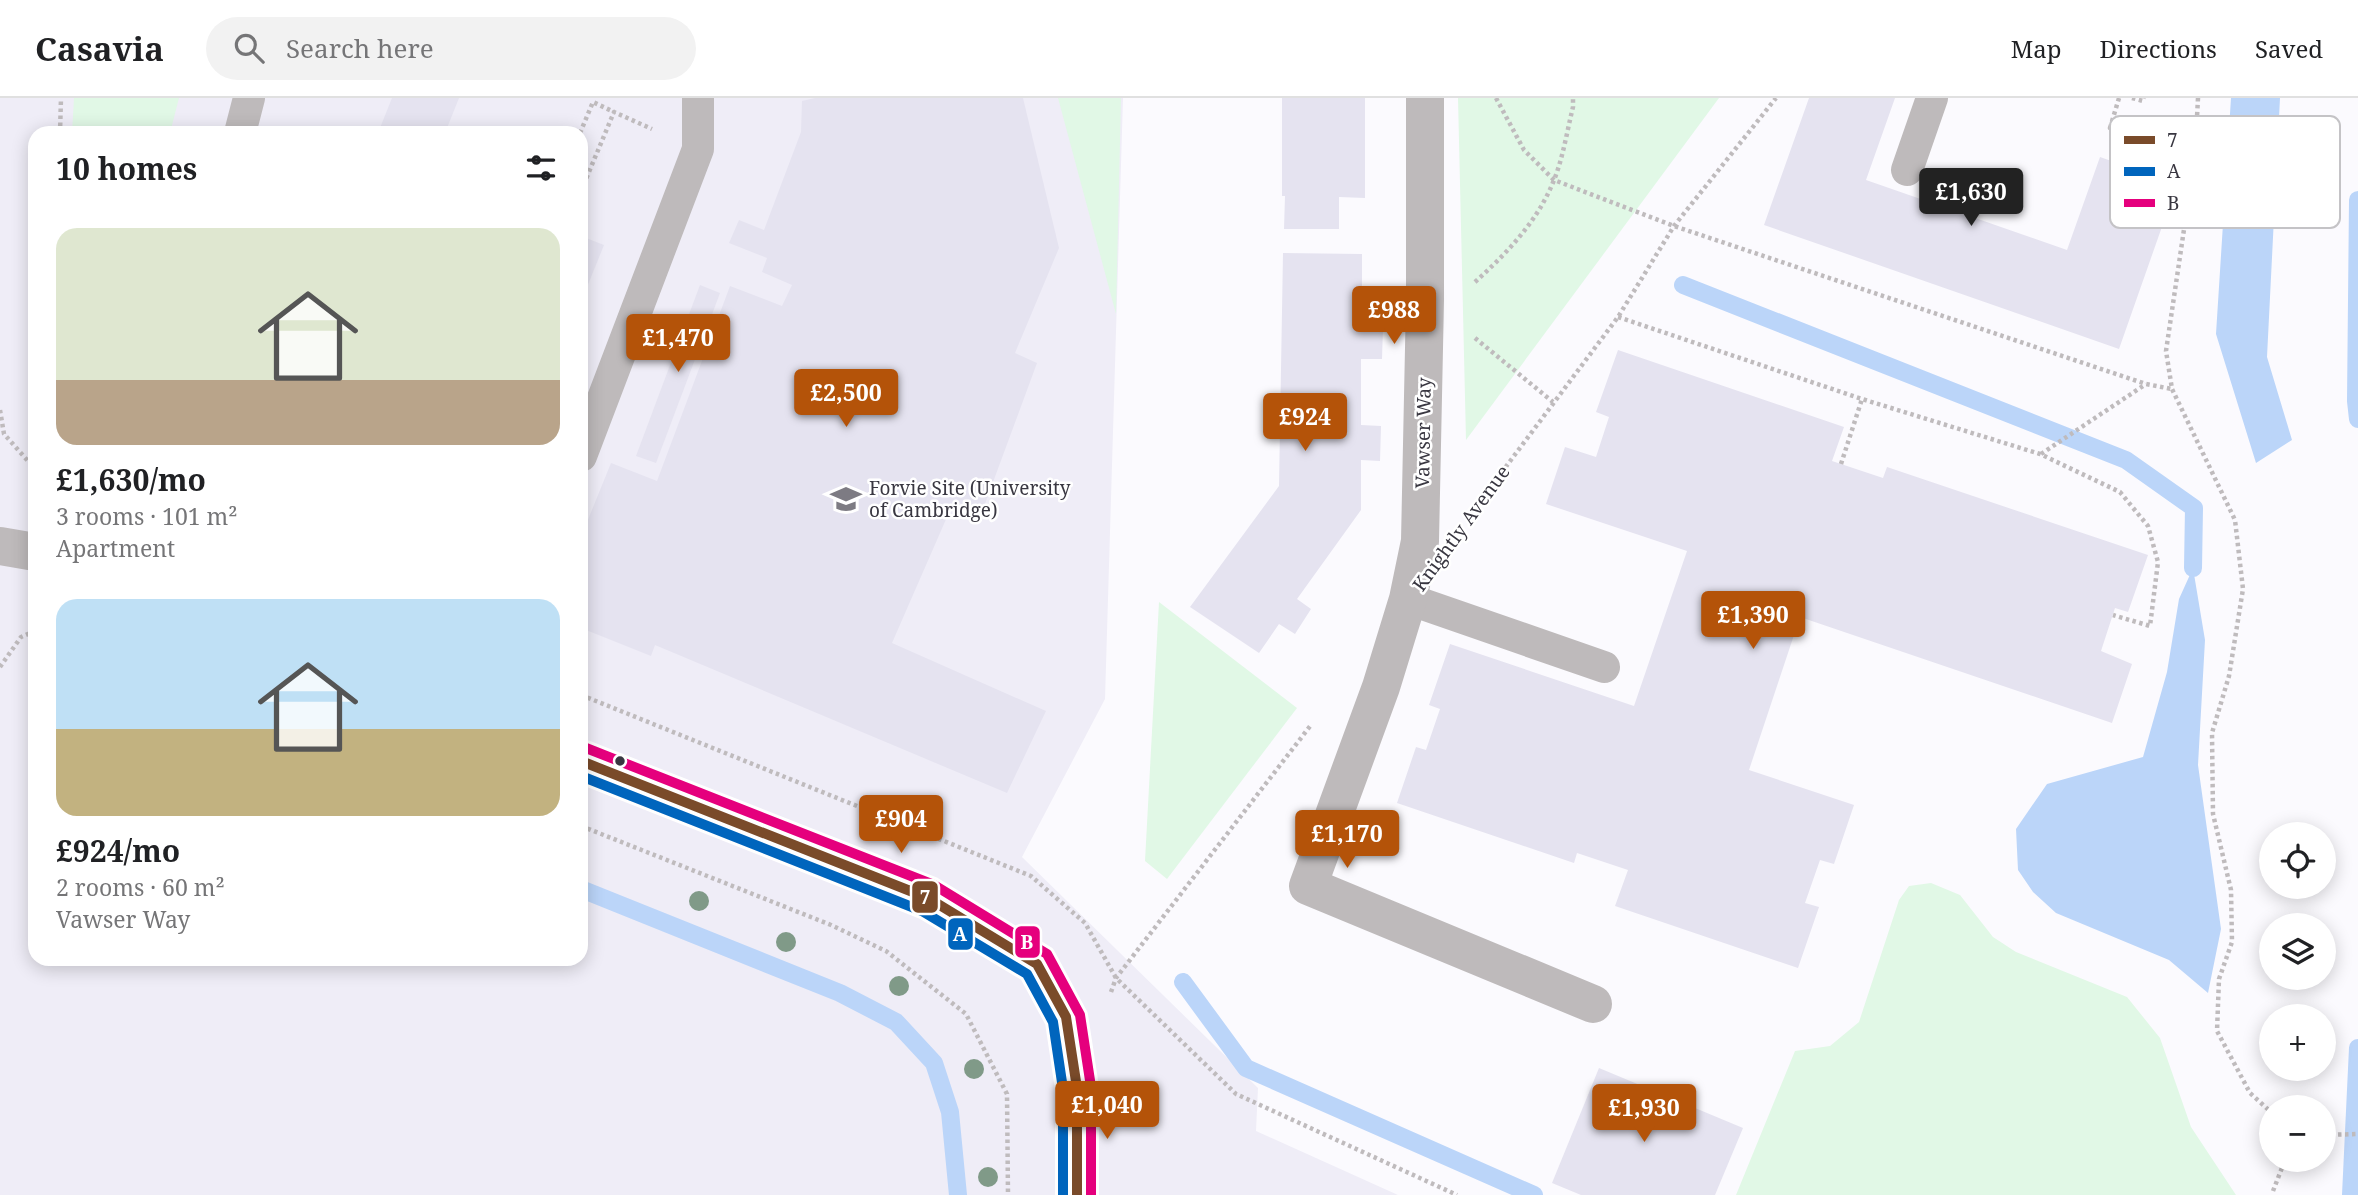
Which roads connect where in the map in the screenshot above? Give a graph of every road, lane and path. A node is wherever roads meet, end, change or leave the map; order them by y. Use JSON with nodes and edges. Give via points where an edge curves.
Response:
{"nodes":[{"id":1,"x":61,"y":98,"type":"edge"},
{"id":2,"x":249,"y":98,"type":"edge"},
{"id":3,"x":698,"y":98,"type":"edge"},
{"id":4,"x":1425,"y":98,"type":"edge"},
{"id":5,"x":1496,"y":98,"type":"edge"},
{"id":6,"x":1573,"y":98,"type":"edge"},
{"id":7,"x":1776,"y":98,"type":"edge"},
{"id":8,"x":1932,"y":98,"type":"edge"},
{"id":9,"x":2119,"y":98,"type":"edge"},
{"id":10,"x":2132,"y":98,"type":"edge"},
{"id":11,"x":2144,"y":98,"type":"edge"},
{"id":12,"x":2198,"y":98,"type":"edge"},
{"id":13,"x":614,"y":112,"type":"junction"},
{"id":14,"x":2114,"y":116,"type":"edge"},
{"id":15,"x":2197,"y":116,"type":"edge"},
{"id":16,"x":60,"y":126,"type":"edge"},
{"id":17,"x":242,"y":126,"type":"edge"},
{"id":18,"x":583,"y":126,"type":"edge"},
{"id":19,"x":698,"y":149,"type":"junction"},
{"id":20,"x":1907,"y":170,"type":"dead end"},
{"id":21,"x":588,"y":174,"type":"edge"},
{"id":22,"x":1554,"y":180,"type":"junction"},
{"id":23,"x":1674,"y":226,"type":"junction"},
{"id":24,"x":2184,"y":228,"type":"edge"},
{"id":25,"x":1425,"y":300,"type":"junction"},
{"id":26,"x":1618,"y":317,"type":"junction"},
{"id":27,"x":2146,"y":384,"type":"junction"},
{"id":28,"x":2172,"y":389,"type":"junction"},
{"id":29,"x":1862,"y":399,"type":"junction"},
{"id":30,"x":1553,"y":402,"type":"junction"},
{"id":31,"x":0,"y":410,"type":"edge"},
{"id":32,"x":2,"y":434,"type":"edge"},
{"id":33,"x":588,"y":438,"type":"edge"},
{"id":34,"x":2040,"y":454,"type":"junction"},
{"id":35,"x":28,"y":462,"type":"edge"},
{"id":36,"x":1841,"y":464,"type":"dead end"},
{"id":37,"x":1464,"y":523,"type":"dead end"},
{"id":38,"x":0,"y":546,"type":"edge"},
{"id":39,"x":28,"y":551,"type":"edge"},
{"id":40,"x":1408,"y":599,"type":"junction"},
{"id":41,"x":2113,"y":615,"type":"dead end"},
{"id":42,"x":28,"y":634,"type":"edge"},
{"id":43,"x":0,"y":667,"type":"edge"},
{"id":44,"x":1604,"y":667,"type":"dead end"},
{"id":45,"x":1316,"y":718,"type":"dead end"},
{"id":46,"x":588,"y":764,"type":"edge"},
{"id":47,"x":588,"y":830,"type":"edge"},
{"id":48,"x":1593,"y":1004,"type":"dead end"},
{"id":49,"x":2259,"y":1101,"type":"edge"},
{"id":50,"x":2358,"y":1134,"type":"edge"},
{"id":51,"x":2336,"y":1135,"type":"edge"},
{"id":52,"x":2280,"y":1172,"type":"edge"},
{"id":53,"x":2273,"y":1191,"type":"dead end"},
{"id":54,"x":1008,"y":1195,"type":"edge"},
{"id":55,"x":1077,"y":1195,"type":"edge"},
{"id":56,"x":1457,"y":1195,"type":"edge"}],
"edges":[{"from":1,"to":16,"type":"path"},
{"from":2,"to":17,"type":"lane"},
{"from":3,"to":19,"type":"lane"},
{"from":4,"to":25,"type":"street","name":"Vawser Way"},
{"from":5,"to":22,"type":"path","via":[[1524,150]]},
{"from":6,"to":22,"type":"path"},
{"from":7,"to":23,"type":"path","name":"Knightly Avenue"},
{"from":8,"to":20,"type":"lane"},
{"from":9,"to":14,"type":"path"},
{"from":10,"to":11,"type":"path"},
{"from":12,"to":15,"type":"path"},
{"from":13,"to":18,"type":"path","via":[[593,102]]},
{"from":13,"to":19,"type":"path"},
{"from":13,"to":21,"type":"path"},
{"from":19,"to":33,"type":"lane"},
{"from":22,"to":23,"type":"path"},
{"from":22,"to":25,"type":"path","via":[[1507,254],[1467,289]]},
{"from":23,"to":26,"type":"path","name":"Knightly Avenue"},
{"from":23,"to":27,"type":"path"},
{"from":24,"to":28,"type":"path","via":[[2166,351]]},
{"from":25,"to":30,"type":"path"},
{"from":25,"to":40,"type":"street","name":"Vawser Way","via":[[1420,541]]},
{"from":26,"to":29,"type":"path"},
{"from":26,"to":30,"type":"path","name":"Knightly Avenue"},
{"from":27,"to":28,"type":"path"},
{"from":27,"to":34,"type":"path"},
{"from":28,"to":49,"type":"path","via":[[2235,520],[2244,589],[2229,676],[2212,733],[2213,814],[2231,890],[2232,942],[2219,979],[2217,1031],[2250,1093]]},
{"from":29,"to":34,"type":"path"},
{"from":29,"to":36,"type":"path"},
{"from":30,"to":37,"type":"path","name":"Knightly Avenue"},
{"from":31,"to":32,"type":"path"},
{"from":32,"to":35,"type":"path"},
{"from":34,"to":41,"type":"path","via":[[2120,492],[2148,526],[2158,562],[2150,626]]},
{"from":38,"to":39,"type":"street"},
{"from":40,"to":44,"type":"lane"},
{"from":40,"to":48,"type":"street","name":"Knightly Avenue","via":[[1308,886]]},
{"from":42,"to":43,"type":"path","via":[[21,636]]},
{"from":45,"to":56,"type":"path","via":[[1116,978],[1236,1094]]},
{"from":46,"to":55,"type":"street","via":[[928,898],[1037,964],[1066,1017],[1077,1088]]},
{"from":47,"to":54,"type":"path","via":[[887,951],[966,1014],[1007,1094]]},
{"from":50,"to":51,"type":"path"},
{"from":52,"to":53,"type":"path"}]}
